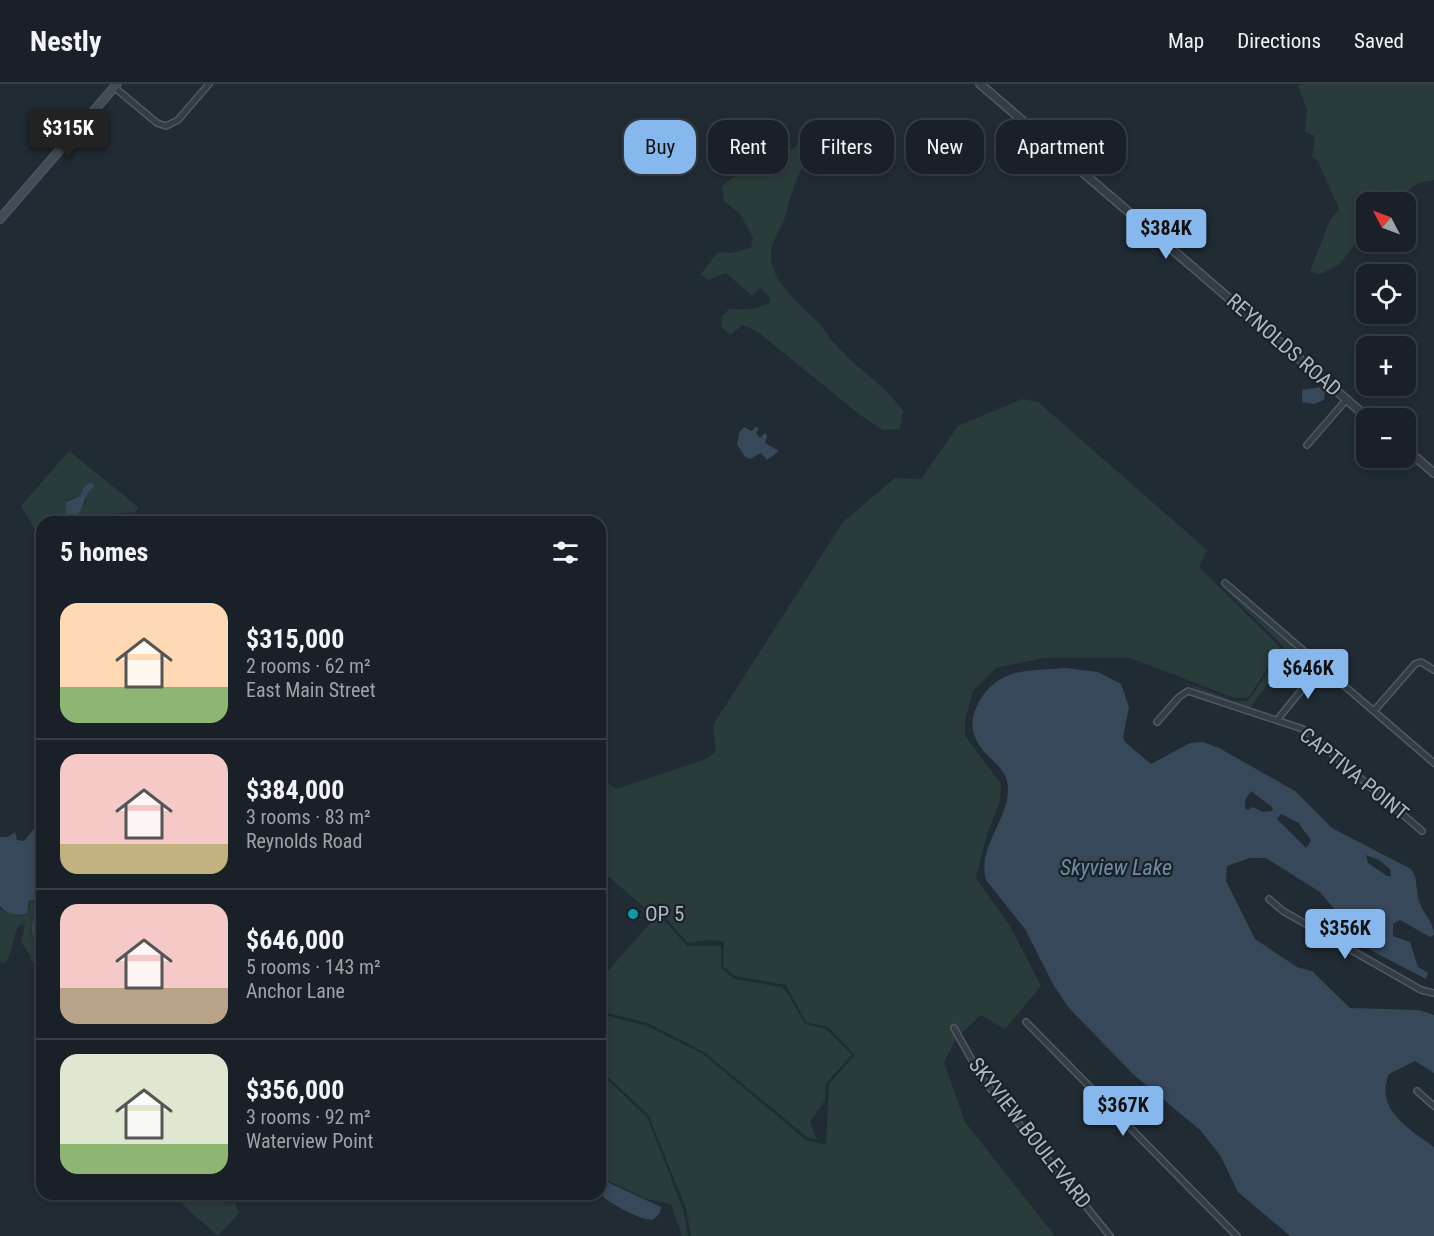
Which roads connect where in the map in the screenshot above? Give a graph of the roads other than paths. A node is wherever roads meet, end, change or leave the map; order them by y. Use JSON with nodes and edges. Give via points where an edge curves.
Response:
{"nodes":[{"id":1,"x":209,"y":84,"type":"edge"},
{"id":2,"x":980,"y":84,"type":"edge"},
{"id":3,"x":115,"y":86,"type":"edge"},
{"id":4,"x":0,"y":219,"type":"edge"},
{"id":5,"x":1347,"y":399,"type":"junction"},
{"id":6,"x":1357,"y":408,"type":"edge"},
{"id":7,"x":1307,"y":445,"type":"dead end"},
{"id":8,"x":1416,"y":458,"type":"edge"},
{"id":9,"x":1434,"y":473,"type":"edge"},
{"id":10,"x":1225,"y":583,"type":"dead end"},
{"id":11,"x":1322,"y":666,"type":"junction"},
{"id":12,"x":1434,"y":670,"type":"edge"},
{"id":13,"x":1374,"y":711,"type":"junction"},
{"id":14,"x":1276,"y":720,"type":"junction"},
{"id":15,"x":1157,"y":722,"type":"dead end"},
{"id":16,"x":1434,"y":763,"type":"edge"},
{"id":17,"x":1422,"y":831,"type":"dead end"},
{"id":18,"x":1269,"y":899,"type":"dead end"},
{"id":19,"x":1434,"y":993,"type":"edge"},
{"id":20,"x":1026,"y":1022,"type":"dead end"},
{"id":21,"x":954,"y":1028,"type":"dead end"},
{"id":22,"x":1417,"y":1091,"type":"dead end"},
{"id":23,"x":1434,"y":1106,"type":"edge"},
{"id":24,"x":1110,"y":1236,"type":"edge"},
{"id":25,"x":1237,"y":1236,"type":"edge"}],
"edges":[{"from":1,"to":3,"type":"street","via":[[178,120],[166,126],[157,123]]},
{"from":2,"to":5,"type":"street","name":"REYNOLDS ROAD"},
{"from":3,"to":4,"type":"main road"},
{"from":5,"to":6,"type":"street","name":"REYNOLDS ROAD"},
{"from":5,"to":7,"type":"street"},
{"from":8,"to":9,"type":"street"},
{"from":10,"to":11,"type":"street"},
{"from":11,"to":13,"type":"street"},
{"from":11,"to":14,"type":"street"},
{"from":12,"to":13,"type":"street","via":[[1421,662],[1415,664]]},
{"from":13,"to":16,"type":"street"},
{"from":14,"to":15,"type":"street","name":"CAPTIVA POINT","via":[[1188,691]]},
{"from":14,"to":17,"type":"street","name":"CAPTIVA POINT","via":[[1304,729]]},
{"from":18,"to":19,"type":"street","via":[[1282,911],[1412,985]]},
{"from":20,"to":25,"type":"street"},
{"from":21,"to":24,"type":"street","name":"SKYVIEW BOULEVARD","via":[[982,1078]]},
{"from":22,"to":23,"type":"street"}]}
